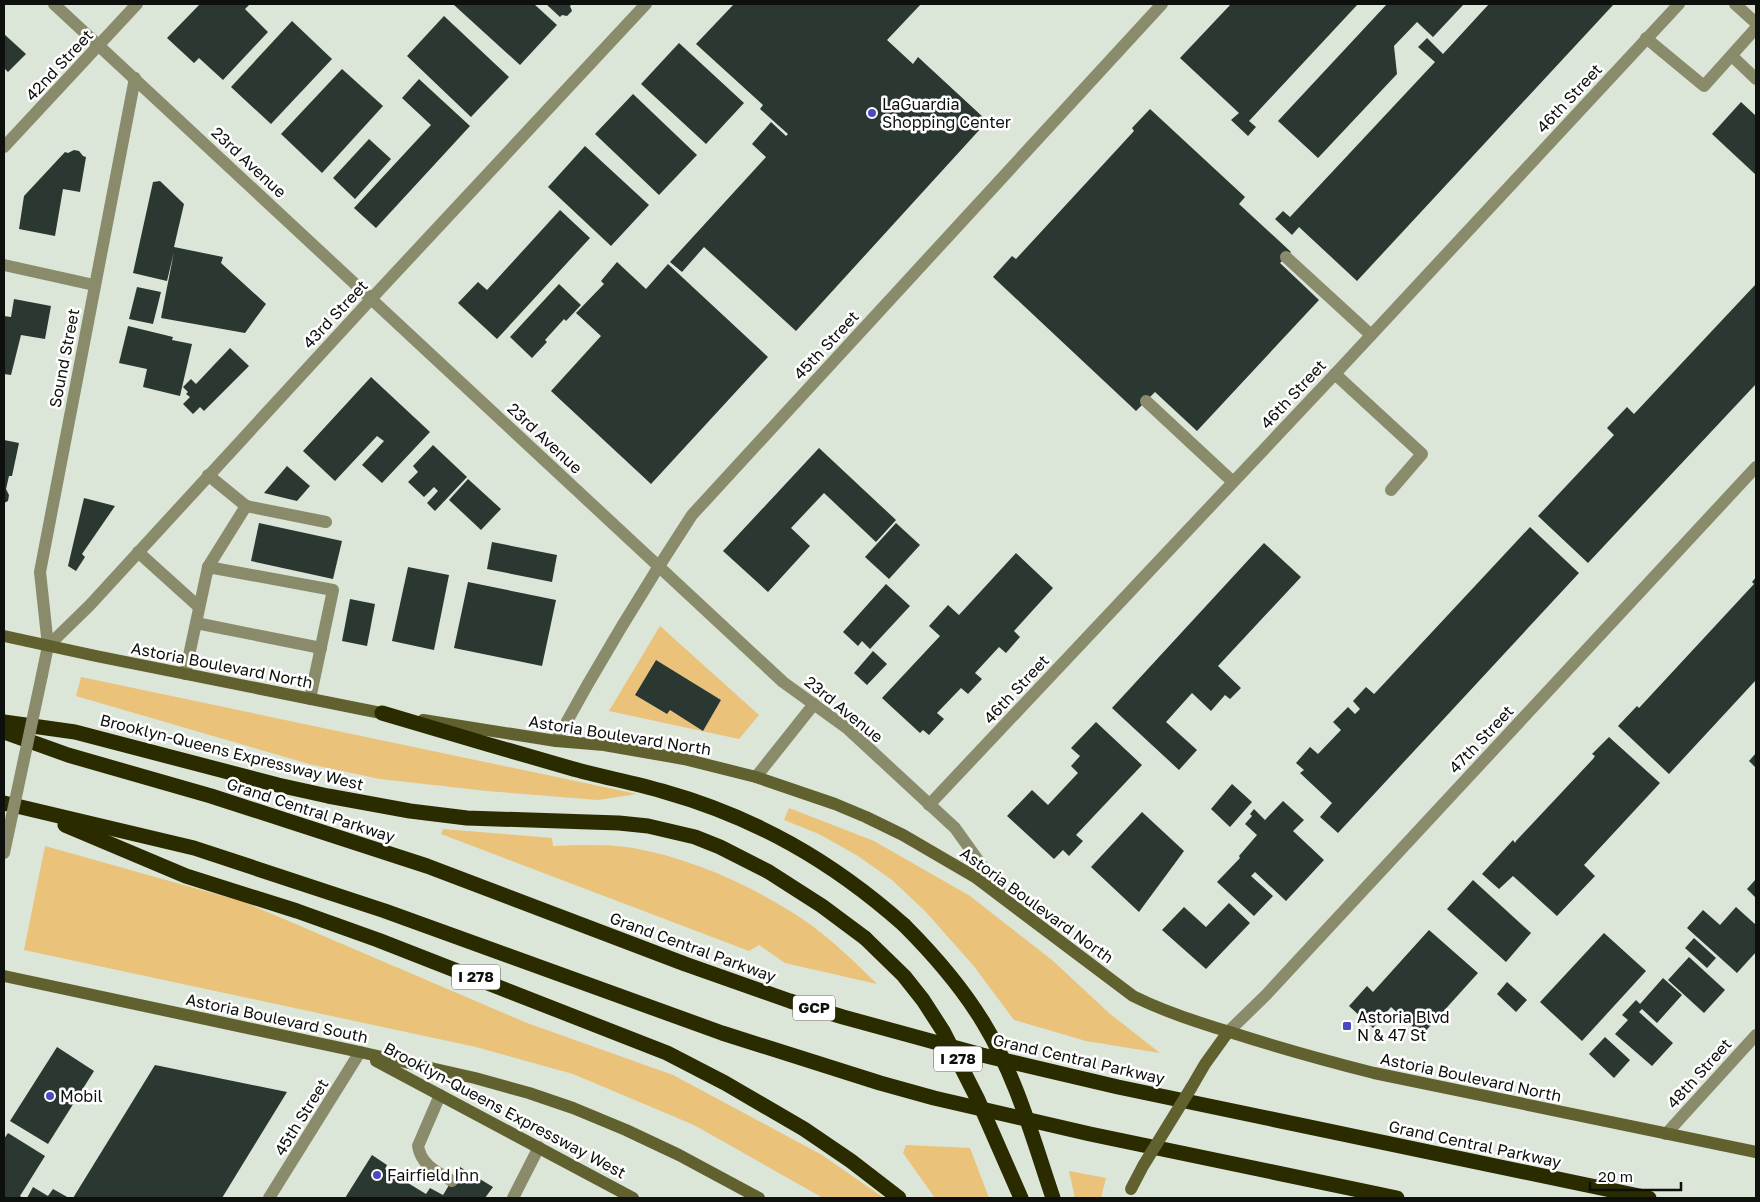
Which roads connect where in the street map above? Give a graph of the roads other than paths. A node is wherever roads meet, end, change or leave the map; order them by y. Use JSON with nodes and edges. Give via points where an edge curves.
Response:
{"nodes":[{"id":1,"x":54,"y":4,"type":"edge"},
{"id":2,"x":137,"y":4,"type":"edge"},
{"id":3,"x":646,"y":4,"type":"edge"},
{"id":4,"x":1162,"y":4,"type":"edge"},
{"id":5,"x":1679,"y":4,"type":"edge"},
{"id":6,"x":1735,"y":4,"type":"edge"},
{"id":7,"x":1756,"y":23,"type":"edge"},
{"id":8,"x":1756,"y":28,"type":"edge"},
{"id":9,"x":1646,"y":38,"type":"junction"},
{"id":10,"x":100,"y":45,"type":"junction"},
{"id":11,"x":1732,"y":56,"type":"junction"},
{"id":12,"x":135,"y":78,"type":"junction"},
{"id":13,"x":1756,"y":79,"type":"edge"},
{"id":14,"x":4,"y":147,"type":"edge"},
{"id":15,"x":1286,"y":257,"type":"dead end"},
{"id":16,"x":4,"y":265,"type":"edge"},
{"id":17,"x":94,"y":285,"type":"junction"},
{"id":18,"x":372,"y":298,"type":"junction"},
{"id":19,"x":1371,"y":335,"type":"junction"},
{"id":20,"x":1335,"y":374,"type":"junction"},
{"id":21,"x":1146,"y":401,"type":"dead end"},
{"id":22,"x":1756,"y":467,"type":"edge"},
{"id":23,"x":208,"y":475,"type":"junction"},
{"id":24,"x":1233,"y":482,"type":"junction"},
{"id":25,"x":1391,"y":490,"type":"dead end"},
{"id":26,"x":246,"y":506,"type":"junction"},
{"id":27,"x":326,"y":522,"type":"dead end"},
{"id":28,"x":138,"y":552,"type":"junction"},
{"id":29,"x":659,"y":566,"type":"junction"},
{"id":30,"x":208,"y":567,"type":"junction"},
{"id":31,"x":199,"y":607,"type":"junction"},
{"id":32,"x":196,"y":623,"type":"junction"},
{"id":33,"x":4,"y":636,"type":"edge"},
{"id":34,"x":48,"y":646,"type":"junction"},
{"id":35,"x":321,"y":648,"type":"junction"},
{"id":36,"x":186,"y":674,"type":"junction"},
{"id":37,"x":310,"y":699,"type":"junction"},
{"id":38,"x":814,"y":704,"type":"junction"},
{"id":39,"x":382,"y":713,"type":"junction"},
{"id":40,"x":4,"y":722,"type":"edge"},
{"id":41,"x":4,"y":732,"type":"edge"},
{"id":42,"x":556,"y":741,"type":"junction"},
{"id":43,"x":756,"y":777,"type":"junction"},
{"id":44,"x":4,"y":803,"type":"edge"},
{"id":45,"x":929,"y":805,"type":"junction"},
{"id":46,"x":26,"y":809,"type":"junction"},
{"id":47,"x":4,"y":853,"type":"edge"},
{"id":48,"x":1007,"y":900,"type":"junction"},
{"id":49,"x":4,"y":976,"type":"edge"},
{"id":50,"x":1228,"y":1032,"type":"junction"},
{"id":51,"x":1756,"y":1035,"type":"edge"},
{"id":52,"x":360,"y":1052,"type":"junction"},
{"id":53,"x":440,"y":1095,"type":"junction"},
{"id":54,"x":1666,"y":1134,"type":"junction"},
{"id":55,"x":539,"y":1147,"type":"junction"},
{"id":56,"x":1756,"y":1152,"type":"edge"},
{"id":57,"x":452,"y":1181,"type":"dead end"},
{"id":58,"x":1130,"y":1194,"type":"edge"},
{"id":59,"x":269,"y":1198,"type":"edge"},
{"id":60,"x":515,"y":1198,"type":"edge"},
{"id":61,"x":633,"y":1198,"type":"edge"},
{"id":62,"x":759,"y":1198,"type":"edge"},
{"id":63,"x":899,"y":1198,"type":"edge"},
{"id":64,"x":1022,"y":1198,"type":"edge"},
{"id":65,"x":1053,"y":1198,"type":"edge"},
{"id":66,"x":1397,"y":1198,"type":"edge"},
{"id":67,"x":1649,"y":1198,"type":"edge"}],
"edges":[{"from":1,"to":10,"type":"street","name":"23rd Avenue"},
{"from":2,"to":10,"type":"street","name":"42nd Street"},
{"from":3,"to":18,"type":"street","name":"43rd Street"},
{"from":4,"to":29,"type":"street","name":"45th Street","via":[[692,515]]},
{"from":5,"to":9,"type":"street","name":"46th Street"},
{"from":6,"to":7,"type":"street"},
{"from":8,"to":11,"type":"street"},
{"from":9,"to":11,"type":"street","via":[[1704,86]]},
{"from":9,"to":19,"type":"street","name":"46th Street"},
{"from":10,"to":12,"type":"street","name":"23rd Avenue"},
{"from":10,"to":14,"type":"street","name":"42nd Street"},
{"from":11,"to":13,"type":"street"},
{"from":12,"to":17,"type":"street","name":"Sound Street"},
{"from":12,"to":18,"type":"street","name":"23rd Avenue"},
{"from":15,"to":19,"type":"street"},
{"from":16,"to":17,"type":"street"},
{"from":17,"to":34,"type":"street","name":"Sound Street","via":[[40,572]]},
{"from":18,"to":23,"type":"street","name":"43rd Street"},
{"from":18,"to":29,"type":"street","name":"23rd Avenue"},
{"from":19,"to":20,"type":"street","name":"46th Street"},
{"from":20,"to":24,"type":"street","name":"46th Street"},
{"from":20,"to":25,"type":"street","via":[[1422,454]]},
{"from":21,"to":24,"type":"street"},
{"from":22,"to":50,"type":"street","name":"47th Street","via":[[1266,995]]},
{"from":23,"to":26,"type":"street"},
{"from":23,"to":28,"type":"street","name":"43rd Street"},
{"from":24,"to":45,"type":"street","name":"46th Street"},
{"from":26,"to":27,"type":"street"},
{"from":26,"to":30,"type":"street"},
{"from":28,"to":31,"type":"street"},
{"from":28,"to":34,"type":"street","name":"43rd Street"},
{"from":29,"to":38,"type":"street","name":"23rd Avenue","via":[[783,682]]},
{"from":29,"to":42,"type":"street","name":"45th Street"},
{"from":30,"to":31,"type":"street"},
{"from":30,"to":35,"type":"street","via":[[283,585],[333,590]]},
{"from":31,"to":32,"type":"street"},
{"from":32,"to":35,"type":"street","via":[[273,635]]},
{"from":32,"to":36,"type":"street"},
{"from":33,"to":34,"type":"main road","name":"Astoria Boulevard North"},
{"from":34,"to":36,"type":"main road","name":"Astoria Boulevard North"},
{"from":34,"to":47,"type":"street","name":"Sound Street","bridge":true},
{"from":35,"to":37,"type":"street"},
{"from":36,"to":37,"type":"main road","name":"Astoria Boulevard North"},
{"from":37,"to":39,"type":"main road","name":"Astoria Boulevard North"},
{"from":38,"to":43,"type":"street"},
{"from":38,"to":45,"type":"street","name":"23rd Avenue","via":[[848,729]]},
{"from":39,"to":42,"type":"main road","name":"Astoria Boulevard North"},
{"from":39,"to":65,"type":"highway","bridge":true,"via":[[572,769],[662,791],[722,812],[783,839],[820,860],[904,926],[963,991],[983,1022],[1018,1096]]},
{"from":40,"to":64,"type":"highway","name":"Brooklyn-Queens Expressway West","number":"I 278","bridge":true,"via":[[75,732],[278,785],[410,811],[467,818],[648,826],[695,837],[720,847],[770,872],[822,906],[865,938],[904,976],[943,1031]]},
{"from":41,"to":67,"type":"highway","name":"Grand Central Parkway","number":"GCP","via":[[68,756],[221,799],[427,866],[702,970],[861,1022],[1118,1087]]},
{"from":42,"to":43,"type":"main road","name":"Astoria Boulevard North","via":[[604,745],[684,759]]},
{"from":43,"to":48,"type":"main road","name":"Astoria Boulevard North","via":[[835,804],[903,835],[975,877]]},
{"from":44,"to":46,"type":"highway","number":"I 278"},
{"from":45,"to":48,"type":"street","name":"23rd Avenue","via":[[955,828]]},
{"from":46,"to":63,"type":"highway","number":"I 278","via":[[186,876],[378,940],[666,1053],[804,1129]]},
{"from":46,"to":66,"type":"highway","via":[[194,848],[376,908],[722,1033],[880,1083],[1063,1128]]},
{"from":48,"to":50,"type":"main road","name":"Astoria Boulevard North","via":[[1133,996],[1180,1017]]},
{"from":49,"to":52,"type":"main road","name":"Astoria Boulevard South"},
{"from":50,"to":54,"type":"main road","name":"Astoria Boulevard North","via":[[1374,1073]]},
{"from":50,"to":58,"type":"main road","bridge":true,"via":[[1190,1088]]},
{"from":51,"to":54,"type":"street","name":"48th Street"},
{"from":52,"to":53,"type":"main road","name":"Brooklyn-Queens Expressway West"},
{"from":52,"to":59,"type":"street","name":"45th Street"},
{"from":52,"to":62,"type":"main road","name":"Astoria Boulevard South","via":[[475,1078],[573,1108],[679,1155]]},
{"from":53,"to":55,"type":"main road","name":"Brooklyn-Queens Expressway West"},
{"from":53,"to":57,"type":"street","via":[[418,1146],[419,1154],[427,1165]]},
{"from":54,"to":56,"type":"main road","name":"Astoria Boulevard North"},
{"from":55,"to":60,"type":"street"},
{"from":55,"to":61,"type":"main road","name":"Brooklyn-Queens Expressway West"}]}
